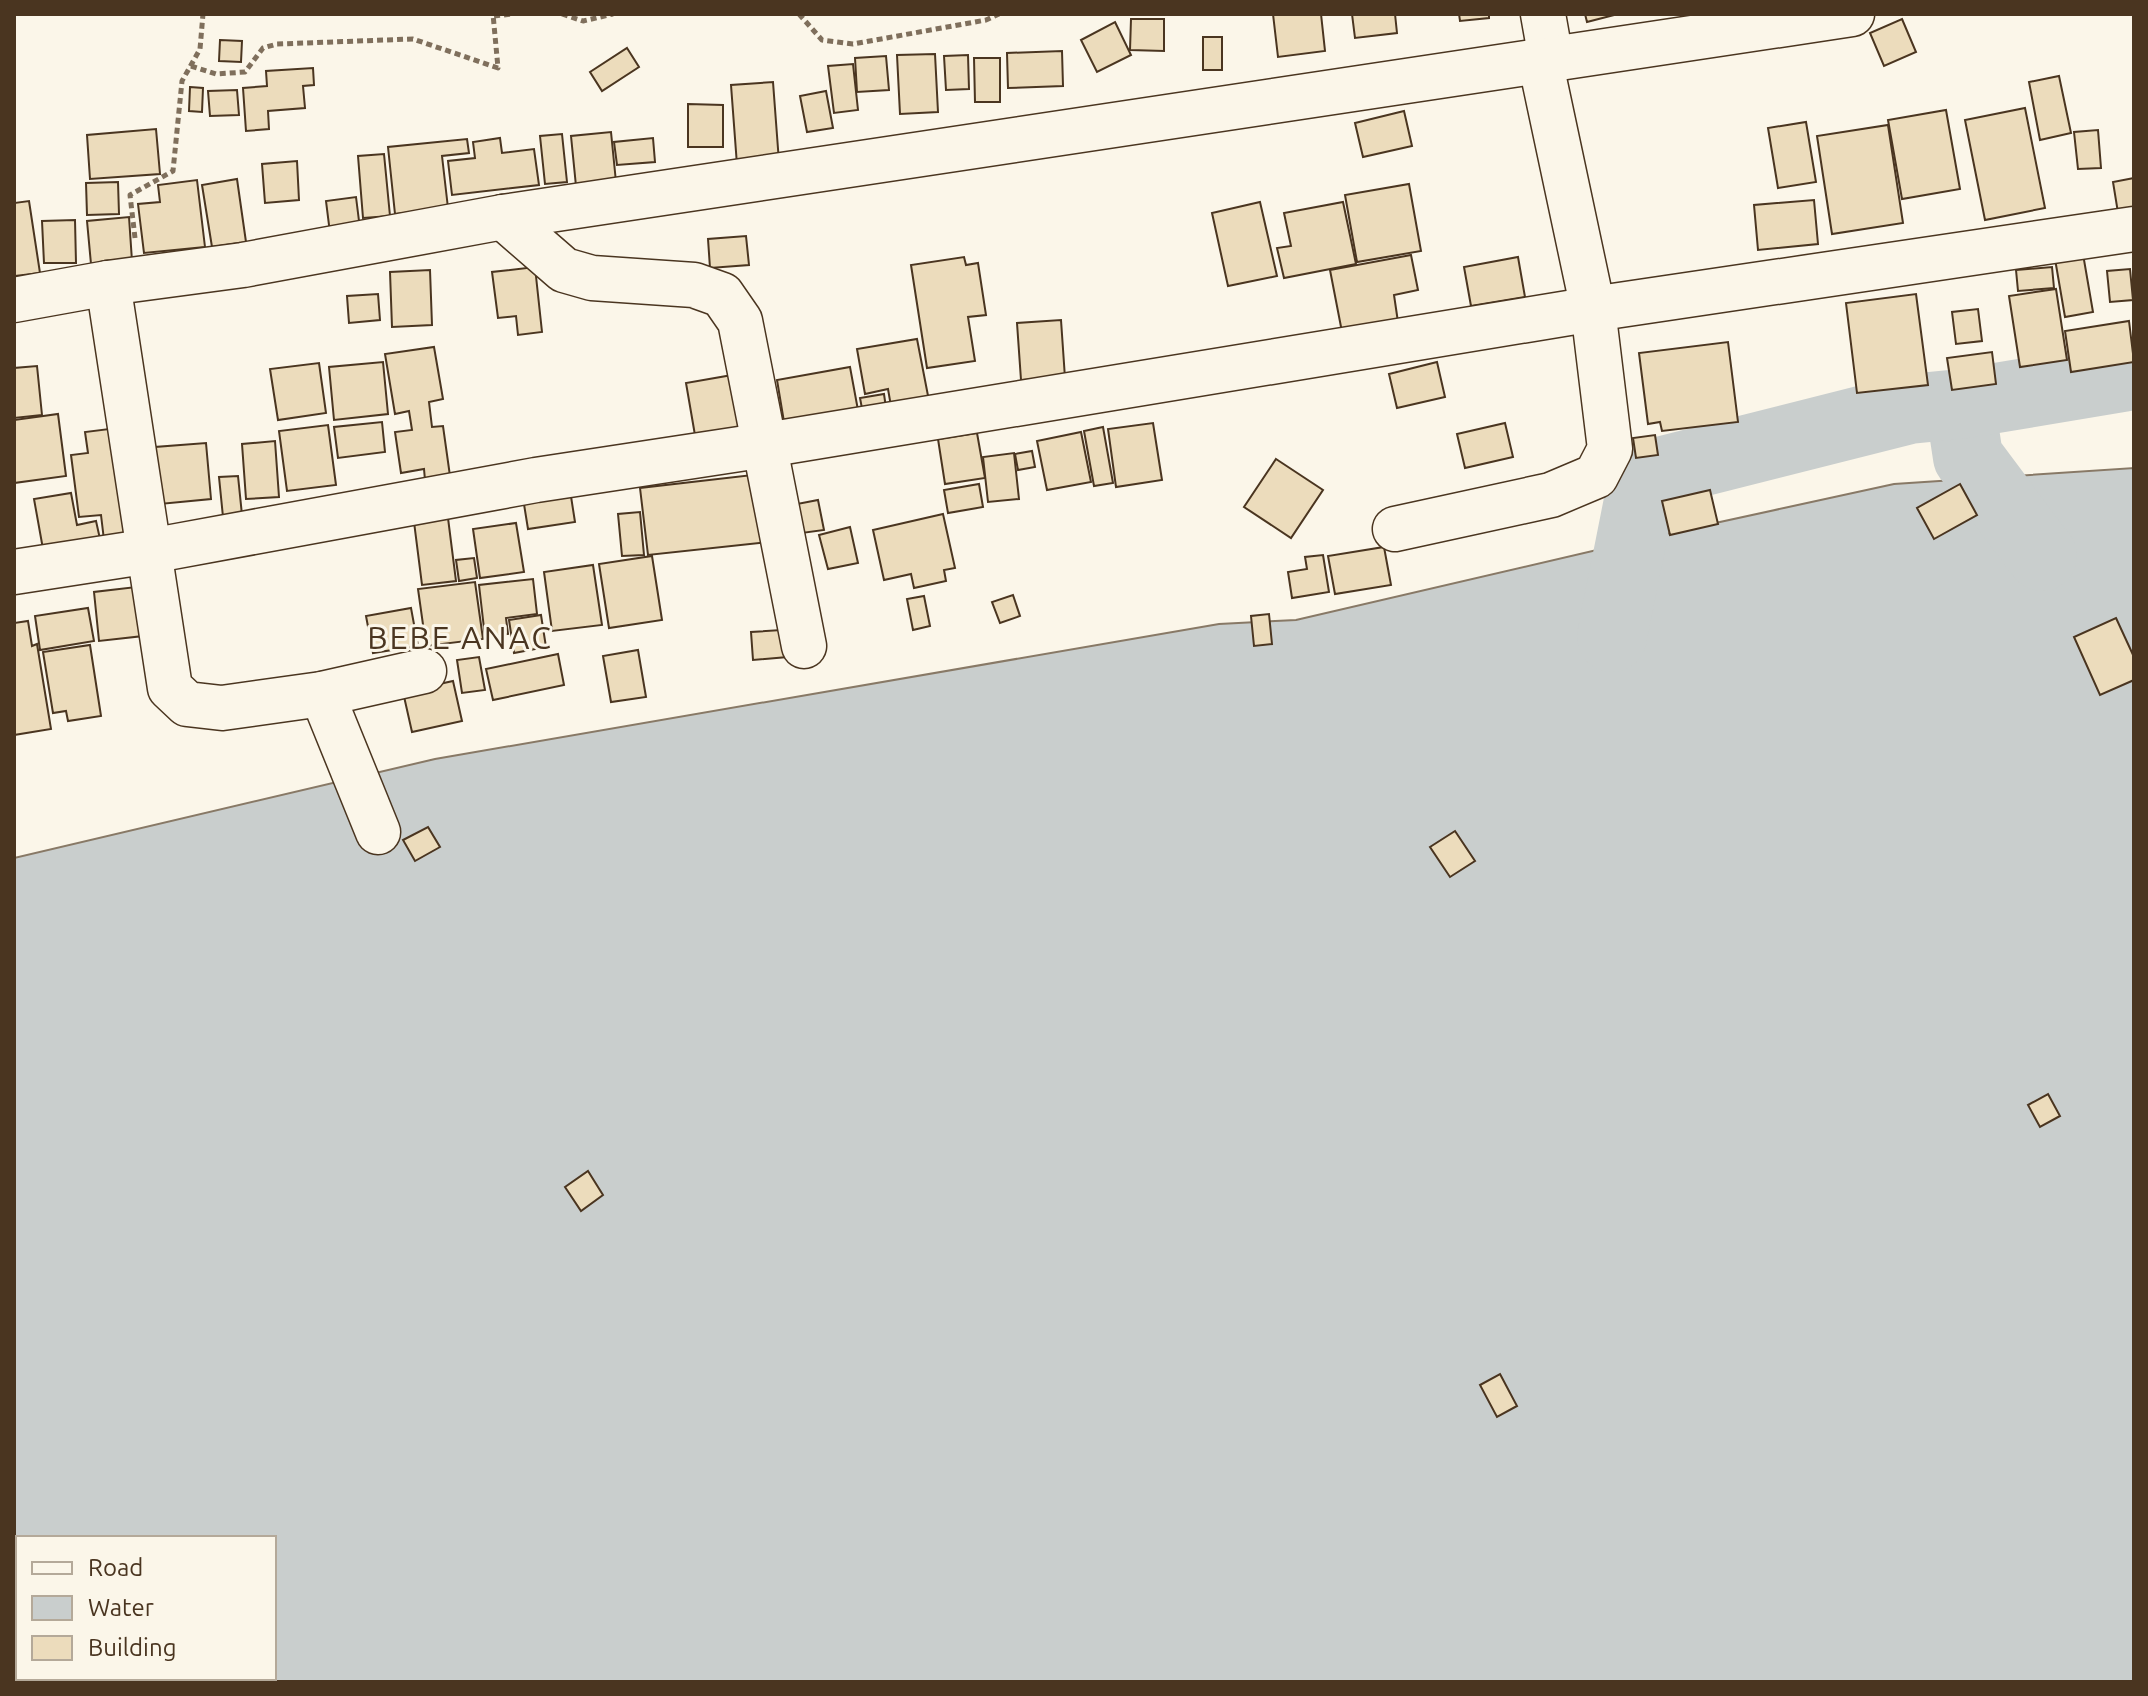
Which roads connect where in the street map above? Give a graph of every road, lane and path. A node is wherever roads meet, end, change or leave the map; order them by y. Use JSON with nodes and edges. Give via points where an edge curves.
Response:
{"nodes":[{"id":1,"x":203,"y":14,"type":"edge"},
{"id":2,"x":512,"y":14,"type":"edge"},
{"id":3,"x":562,"y":14,"type":"edge"},
{"id":4,"x":613,"y":14,"type":"edge"},
{"id":5,"x":799,"y":14,"type":"edge"},
{"id":6,"x":999,"y":14,"type":"edge"},
{"id":7,"x":1543,"y":14,"type":"edge"},
{"id":8,"x":1852,"y":14,"type":"edge"},
{"id":9,"x":494,"y":15,"type":"edge"},
{"id":10,"x":1546,"y":59,"type":"junction"},
{"id":11,"x":191,"y":66,"type":"junction"},
{"id":12,"x":503,"y":217,"type":"junction"},
{"id":13,"x":2134,"y":229,"type":"edge"},
{"id":14,"x":124,"y":281,"type":"junction"},
{"id":15,"x":14,"y":300,"type":"edge"},
{"id":16,"x":1593,"y":309,"type":"junction"},
{"id":17,"x":766,"y":445,"type":"junction"},
{"id":18,"x":1395,"y":529,"type":"dead end"},
{"id":19,"x":150,"y":551,"type":"junction"},
{"id":20,"x":14,"y":572,"type":"edge"},
{"id":21,"x":804,"y":646,"type":"dead end"},
{"id":22,"x":424,"y":671,"type":"dead end"},
{"id":23,"x":322,"y":694,"type":"junction"},
{"id":24,"x":378,"y":832,"type":"dead end"}],
"edges":[{"from":1,"to":11,"type":"path","via":[[200,49]]},
{"from":2,"to":9,"type":"path"},
{"from":3,"to":4,"type":"path","via":[[583,21]]},
{"from":5,"to":6,"type":"path","via":[[822,40],[853,44]]},
{"from":7,"to":10,"type":"street"},
{"from":8,"to":10,"type":"street"},
{"from":9,"to":11,"type":"path","via":[[498,68],[413,39],[277,44],[263,48],[245,72],[216,74]]},
{"from":10,"to":12,"type":"street"},
{"from":10,"to":16,"type":"street"},
{"from":11,"to":14,"type":"path","via":[[182,81],[173,171],[130,195]]},
{"from":12,"to":14,"type":"street","via":[[243,265]]},
{"from":12,"to":17,"type":"street","via":[[564,270],[592,278],[694,285],[722,295],[740,321]]},
{"from":13,"to":16,"type":"street"},
{"from":14,"to":15,"type":"street"},
{"from":14,"to":19,"type":"street"},
{"from":16,"to":17,"type":"street"},
{"from":16,"to":18,"type":"street","via":[[1610,449],[1596,476],[1551,495]]},
{"from":17,"to":19,"type":"street","via":[[536,480]]},
{"from":17,"to":21,"type":"street"},
{"from":19,"to":20,"type":"street"},
{"from":19,"to":23,"type":"street","via":[[170,688],[187,704],[222,708]]},
{"from":22,"to":23,"type":"street"},
{"from":23,"to":24,"type":"street"}]}
